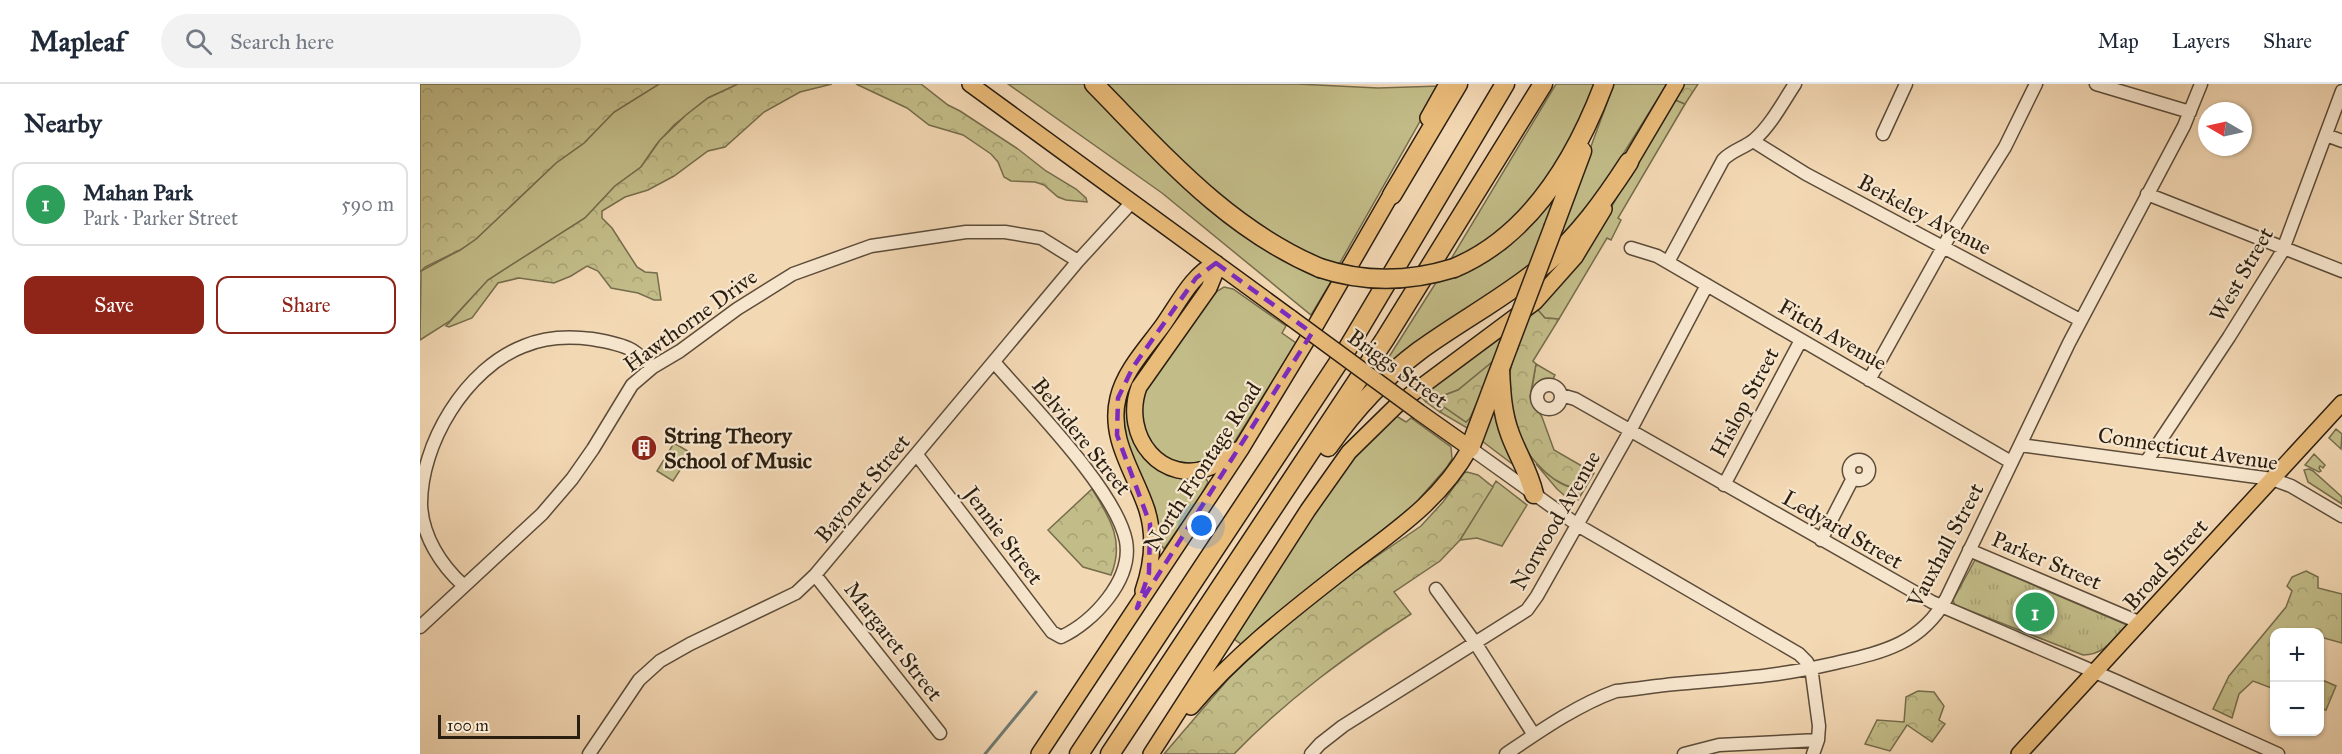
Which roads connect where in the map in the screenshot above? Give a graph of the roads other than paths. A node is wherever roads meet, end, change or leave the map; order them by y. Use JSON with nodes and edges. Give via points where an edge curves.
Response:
{"nodes":[{"id":1,"x":970,"y":84,"type":"edge"},
{"id":2,"x":1094,"y":84,"type":"edge"},
{"id":3,"x":1446,"y":84,"type":"edge"},
{"id":4,"x":1458,"y":84,"type":"edge"},
{"id":5,"x":1505,"y":84,"type":"edge"},
{"id":6,"x":1543,"y":84,"type":"edge"},
{"id":7,"x":1676,"y":84,"type":"edge"},
{"id":8,"x":1795,"y":84,"type":"edge"},
{"id":9,"x":1906,"y":84,"type":"edge"},
{"id":10,"x":2036,"y":84,"type":"edge"},
{"id":11,"x":2096,"y":84,"type":"edge"},
{"id":12,"x":2201,"y":84,"type":"edge"},
{"id":13,"x":1603,"y":88,"type":"edge"},
{"id":14,"x":2342,"y":91,"type":"edge"},
{"id":15,"x":2190,"y":112,"type":"junction"},
{"id":16,"x":1883,"y":134,"type":"dead end"},
{"id":17,"x":2326,"y":135,"type":"junction"},
{"id":18,"x":1753,"y":141,"type":"junction"},
{"id":19,"x":2342,"y":141,"type":"edge"},
{"id":20,"x":1629,"y":162,"type":"junction"},
{"id":21,"x":2147,"y":194,"type":"junction"},
{"id":22,"x":1392,"y":195,"type":"junction"},
{"id":23,"x":1132,"y":202,"type":"junction"},
{"id":24,"x":1942,"y":247,"type":"junction"},
{"id":25,"x":1631,"y":248,"type":"dead end"},
{"id":26,"x":2284,"y":248,"type":"junction"},
{"id":27,"x":1078,"y":261,"type":"junction"},
{"id":28,"x":1668,"y":262,"type":"junction"},
{"id":29,"x":1216,"y":263,"type":"junction"},
{"id":30,"x":2342,"y":271,"type":"edge"},
{"id":31,"x":1707,"y":285,"type":"junction"},
{"id":32,"x":2080,"y":320,"type":"junction"},
{"id":33,"x":1801,"y":340,"type":"junction"},
{"id":34,"x":994,"y":362,"type":"junction"},
{"id":35,"x":653,"y":367,"type":"junction"},
{"id":36,"x":1500,"y":369,"type":"junction"},
{"id":37,"x":1869,"y":380,"type":"junction"},
{"id":38,"x":1561,"y":395,"type":"dead end"},
{"id":39,"x":2342,"y":403,"type":"edge"},
{"id":40,"x":1630,"y":431,"type":"junction"},
{"id":41,"x":1250,"y":436,"type":"junction"},
{"id":42,"x":2020,"y":445,"type":"junction"},
{"id":43,"x":1470,"y":448,"type":"junction"},
{"id":44,"x":917,"y":455,"type":"junction"},
{"id":45,"x":2011,"y":462,"type":"junction"},
{"id":46,"x":2146,"y":462,"type":"junction"},
{"id":47,"x":1853,"y":478,"type":"dead end"},
{"id":48,"x":2272,"y":479,"type":"junction"},
{"id":49,"x":1724,"y":485,"type":"junction"},
{"id":50,"x":1286,"y":489,"type":"junction"},
{"id":51,"x":1534,"y":494,"type":"junction"},
{"id":52,"x":2342,"y":516,"type":"edge"},
{"id":53,"x":1576,"y":525,"type":"junction"},
{"id":54,"x":1821,"y":540,"type":"junction"},
{"id":55,"x":1969,"y":550,"type":"junction"},
{"id":56,"x":815,"y":575,"type":"junction"},
{"id":57,"x":463,"y":585,"type":"junction"},
{"id":58,"x":1436,"y":589,"type":"dead end"},
{"id":59,"x":1942,"y":606,"type":"junction"},
{"id":60,"x":1137,"y":608,"type":"junction"},
{"id":61,"x":2141,"y":623,"type":"junction"},
{"id":62,"x":420,"y":627,"type":"edge"},
{"id":63,"x":1061,"y":637,"type":"joint"},
{"id":64,"x":1476,"y":644,"type":"junction"},
{"id":65,"x":1810,"y":669,"type":"junction"},
{"id":66,"x":2096,"y":672,"type":"junction"},
{"id":67,"x":940,"y":733,"type":"dead end"},
{"id":68,"x":1534,"y":735,"type":"junction"},
{"id":69,"x":1818,"y":740,"type":"junction"},
{"id":70,"x":589,"y":754,"type":"edge"},
{"id":71,"x":1039,"y":754,"type":"edge"},
{"id":72,"x":1079,"y":754,"type":"edge"},
{"id":73,"x":1110,"y":754,"type":"edge"},
{"id":74,"x":1152,"y":754,"type":"edge"},
{"id":75,"x":1311,"y":754,"type":"edge"},
{"id":76,"x":1506,"y":754,"type":"edge"},
{"id":77,"x":1684,"y":754,"type":"edge"},
{"id":78,"x":1813,"y":754,"type":"edge"},
{"id":79,"x":2019,"y":754,"type":"edge"},
{"id":80,"x":2278,"y":754,"type":"edge"}],
"edges":[{"from":1,"to":23,"type":"main road","name":"Briggs Street"},
{"from":2,"to":13,"type":"highway","bridge":true,"via":[[1199,189],[1264,240],[1320,268],[1354,278],[1395,280],[1454,268],[1490,249],[1529,215],[1569,156]]},
{"from":3,"to":22,"type":"main road","name":"North Frontage Road"},
{"from":4,"to":22,"type":"highway"},
{"from":5,"to":72,"type":"highway","via":[[1346,351]]},
{"from":6,"to":50,"type":"highway","via":[[1399,317]]},
{"from":7,"to":20,"type":"main road"},
{"from":8,"to":18,"type":"street"},
{"from":9,"to":16,"type":"street"},
{"from":10,"to":24,"type":"street","via":[[2005,147]]},
{"from":11,"to":15,"type":"street"},
{"from":12,"to":15,"type":"street","name":"Vauxhall Street"},
{"from":13,"to":36,"type":"highway","bridge":true},
{"from":14,"to":17,"type":"street","name":"West Street"},
{"from":15,"to":21,"type":"street","name":"Vauxhall Street"},
{"from":17,"to":19,"type":"street"},
{"from":17,"to":26,"type":"street","name":"West Street"},
{"from":18,"to":24,"type":"street","name":"Berkeley Avenue"},
{"from":18,"to":28,"type":"street","via":[[1723,160]]},
{"from":20,"to":50,"type":"highway","via":[[1556,255],[1373,390],[1321,456]]},
{"from":20,"to":74,"type":"main road","via":[[1586,239],[1547,291],[1523,313],[1398,404],[1342,461]]},
{"from":21,"to":26,"type":"street"},
{"from":21,"to":32,"type":"street","name":"Vauxhall Street"},
{"from":22,"to":41,"type":"main road","name":"North Frontage Road"},
{"from":23,"to":27,"type":"street","name":"Bayonet Street"},
{"from":23,"to":29,"type":"main road","name":"Briggs Street"},
{"from":24,"to":32,"type":"street","name":"Berkeley Avenue"},
{"from":24,"to":37,"type":"street"},
{"from":25,"to":28,"type":"street","name":"Fitch Avenue"},
{"from":26,"to":30,"type":"street"},
{"from":26,"to":46,"type":"street","name":"West Street"},
{"from":27,"to":34,"type":"street","name":"Bayonet Street"},
{"from":27,"to":35,"type":"street","name":"Hawthorne Drive","via":[[1041,238],[996,231],[934,235],[871,246],[828,260],[761,292]]},
{"from":28,"to":31,"type":"street","name":"Fitch Avenue"},
{"from":29,"to":41,"type":"main road","via":[[1209,288],[1139,387],[1134,403],[1135,426],[1142,443],[1155,458],[1184,470],[1215,465]]},
{"from":29,"to":43,"type":"main road","name":"Briggs Street","bridge":true},
{"from":29,"to":60,"type":"main road","via":[[1190,287],[1125,378],[1118,398],[1117,435],[1150,524],[1149,573]]},
{"from":31,"to":33,"type":"street","name":"Fitch Avenue"},
{"from":31,"to":40,"type":"street","name":"Norwood Avenue"},
{"from":32,"to":42,"type":"street","name":"Vauxhall Street"},
{"from":33,"to":37,"type":"street","name":"Fitch Avenue"},
{"from":33,"to":49,"type":"street","name":"Hislop Street"},
{"from":34,"to":44,"type":"street","name":"Bayonet Street"},
{"from":34,"to":63,"type":"street","name":"Belvidere Street","via":[[1078,459],[1117,513],[1126,542],[1126,561],[1100,608],[1079,629]]},
{"from":35,"to":57,"type":"street","name":"Hawthorne Drive","via":[[632,385],[587,457],[542,514]]},
{"from":35,"to":57,"type":"street","via":[[632,350],[602,341],[549,339],[523,346],[498,361],[457,398],[440,423],[429,450],[420,506],[437,554]]},
{"from":36,"to":43,"type":"highway"},
{"from":36,"to":51,"type":"highway","via":[[1507,427],[1525,463]]},
{"from":37,"to":45,"type":"street","name":"Fitch Avenue"},
{"from":38,"to":40,"type":"street","name":"Ledyard Street"},
{"from":39,"to":48,"type":"main road","name":"Broad Street"},
{"from":40,"to":49,"type":"street","name":"Ledyard Street"},
{"from":40,"to":53,"type":"street","name":"Norwood Avenue"},
{"from":41,"to":60,"type":"main road","name":"North Frontage Road"},
{"from":42,"to":45,"type":"street","name":"Vauxhall Street"},
{"from":42,"to":46,"type":"street","name":"Connecticut Avenue"},
{"from":43,"to":51,"type":"street","name":"Briggs Street"},
{"from":43,"to":74,"type":"main road","via":[[1454,474],[1423,508],[1229,664]]},
{"from":44,"to":56,"type":"street","name":"Bayonet Street"},
{"from":44,"to":63,"type":"street","name":"Jennie Street","via":[[1052,633]]},
{"from":45,"to":55,"type":"street","name":"Vauxhall Street"},
{"from":46,"to":48,"type":"street","name":"Connecticut Avenue"},
{"from":47,"to":54,"type":"street"},
{"from":48,"to":52,"type":"street","name":"Connecticut Avenue"},
{"from":48,"to":61,"type":"main road","name":"Broad Street"},
{"from":49,"to":54,"type":"street","name":"Ledyard Street"},
{"from":50,"to":73,"type":"highway"},
{"from":51,"to":53,"type":"street","name":"Briggs Street"},
{"from":53,"to":64,"type":"street","name":"Norwood Avenue","via":[[1527,610]]},
{"from":53,"to":65,"type":"street","name":"Briggs Street","via":[[1794,651]]},
{"from":54,"to":59,"type":"street","name":"Ledyard Street"},
{"from":55,"to":59,"type":"street","name":"Vauxhall Street"},
{"from":55,"to":61,"type":"street","name":"Parker Street"},
{"from":56,"to":67,"type":"street","name":"Margaret Street"},
{"from":56,"to":70,"type":"street","name":"Bayonet Street","via":[[796,593],[660,661],[639,680]]},
{"from":57,"to":62,"type":"street","name":"Hawthorne Drive"},
{"from":58,"to":64,"type":"street"},
{"from":59,"to":65,"type":"street","name":"Vauxhall Street","via":[[1923,629],[1894,646]]},
{"from":59,"to":66,"type":"street","name":"Ledyard Street"},
{"from":60,"to":71,"type":"main road","name":"North Frontage Road"},
{"from":61,"to":66,"type":"main road","name":"Broad Street"},
{"from":64,"to":68,"type":"street"},
{"from":64,"to":75,"type":"street","name":"Norwood Avenue","via":[[1343,726]]},
{"from":65,"to":68,"type":"street","name":"Vauxhall Street","via":[[1753,679],[1616,692]]},
{"from":65,"to":69,"type":"street","via":[[1820,726]]},
{"from":66,"to":79,"type":"main road","name":"Broad Street"},
{"from":66,"to":80,"type":"street","name":"Ledyard Street"},
{"from":68,"to":76,"type":"street","name":"Vauxhall Street"},
{"from":69,"to":77,"type":"street","via":[[1719,745]]},
{"from":69,"to":78,"type":"street"}]}
